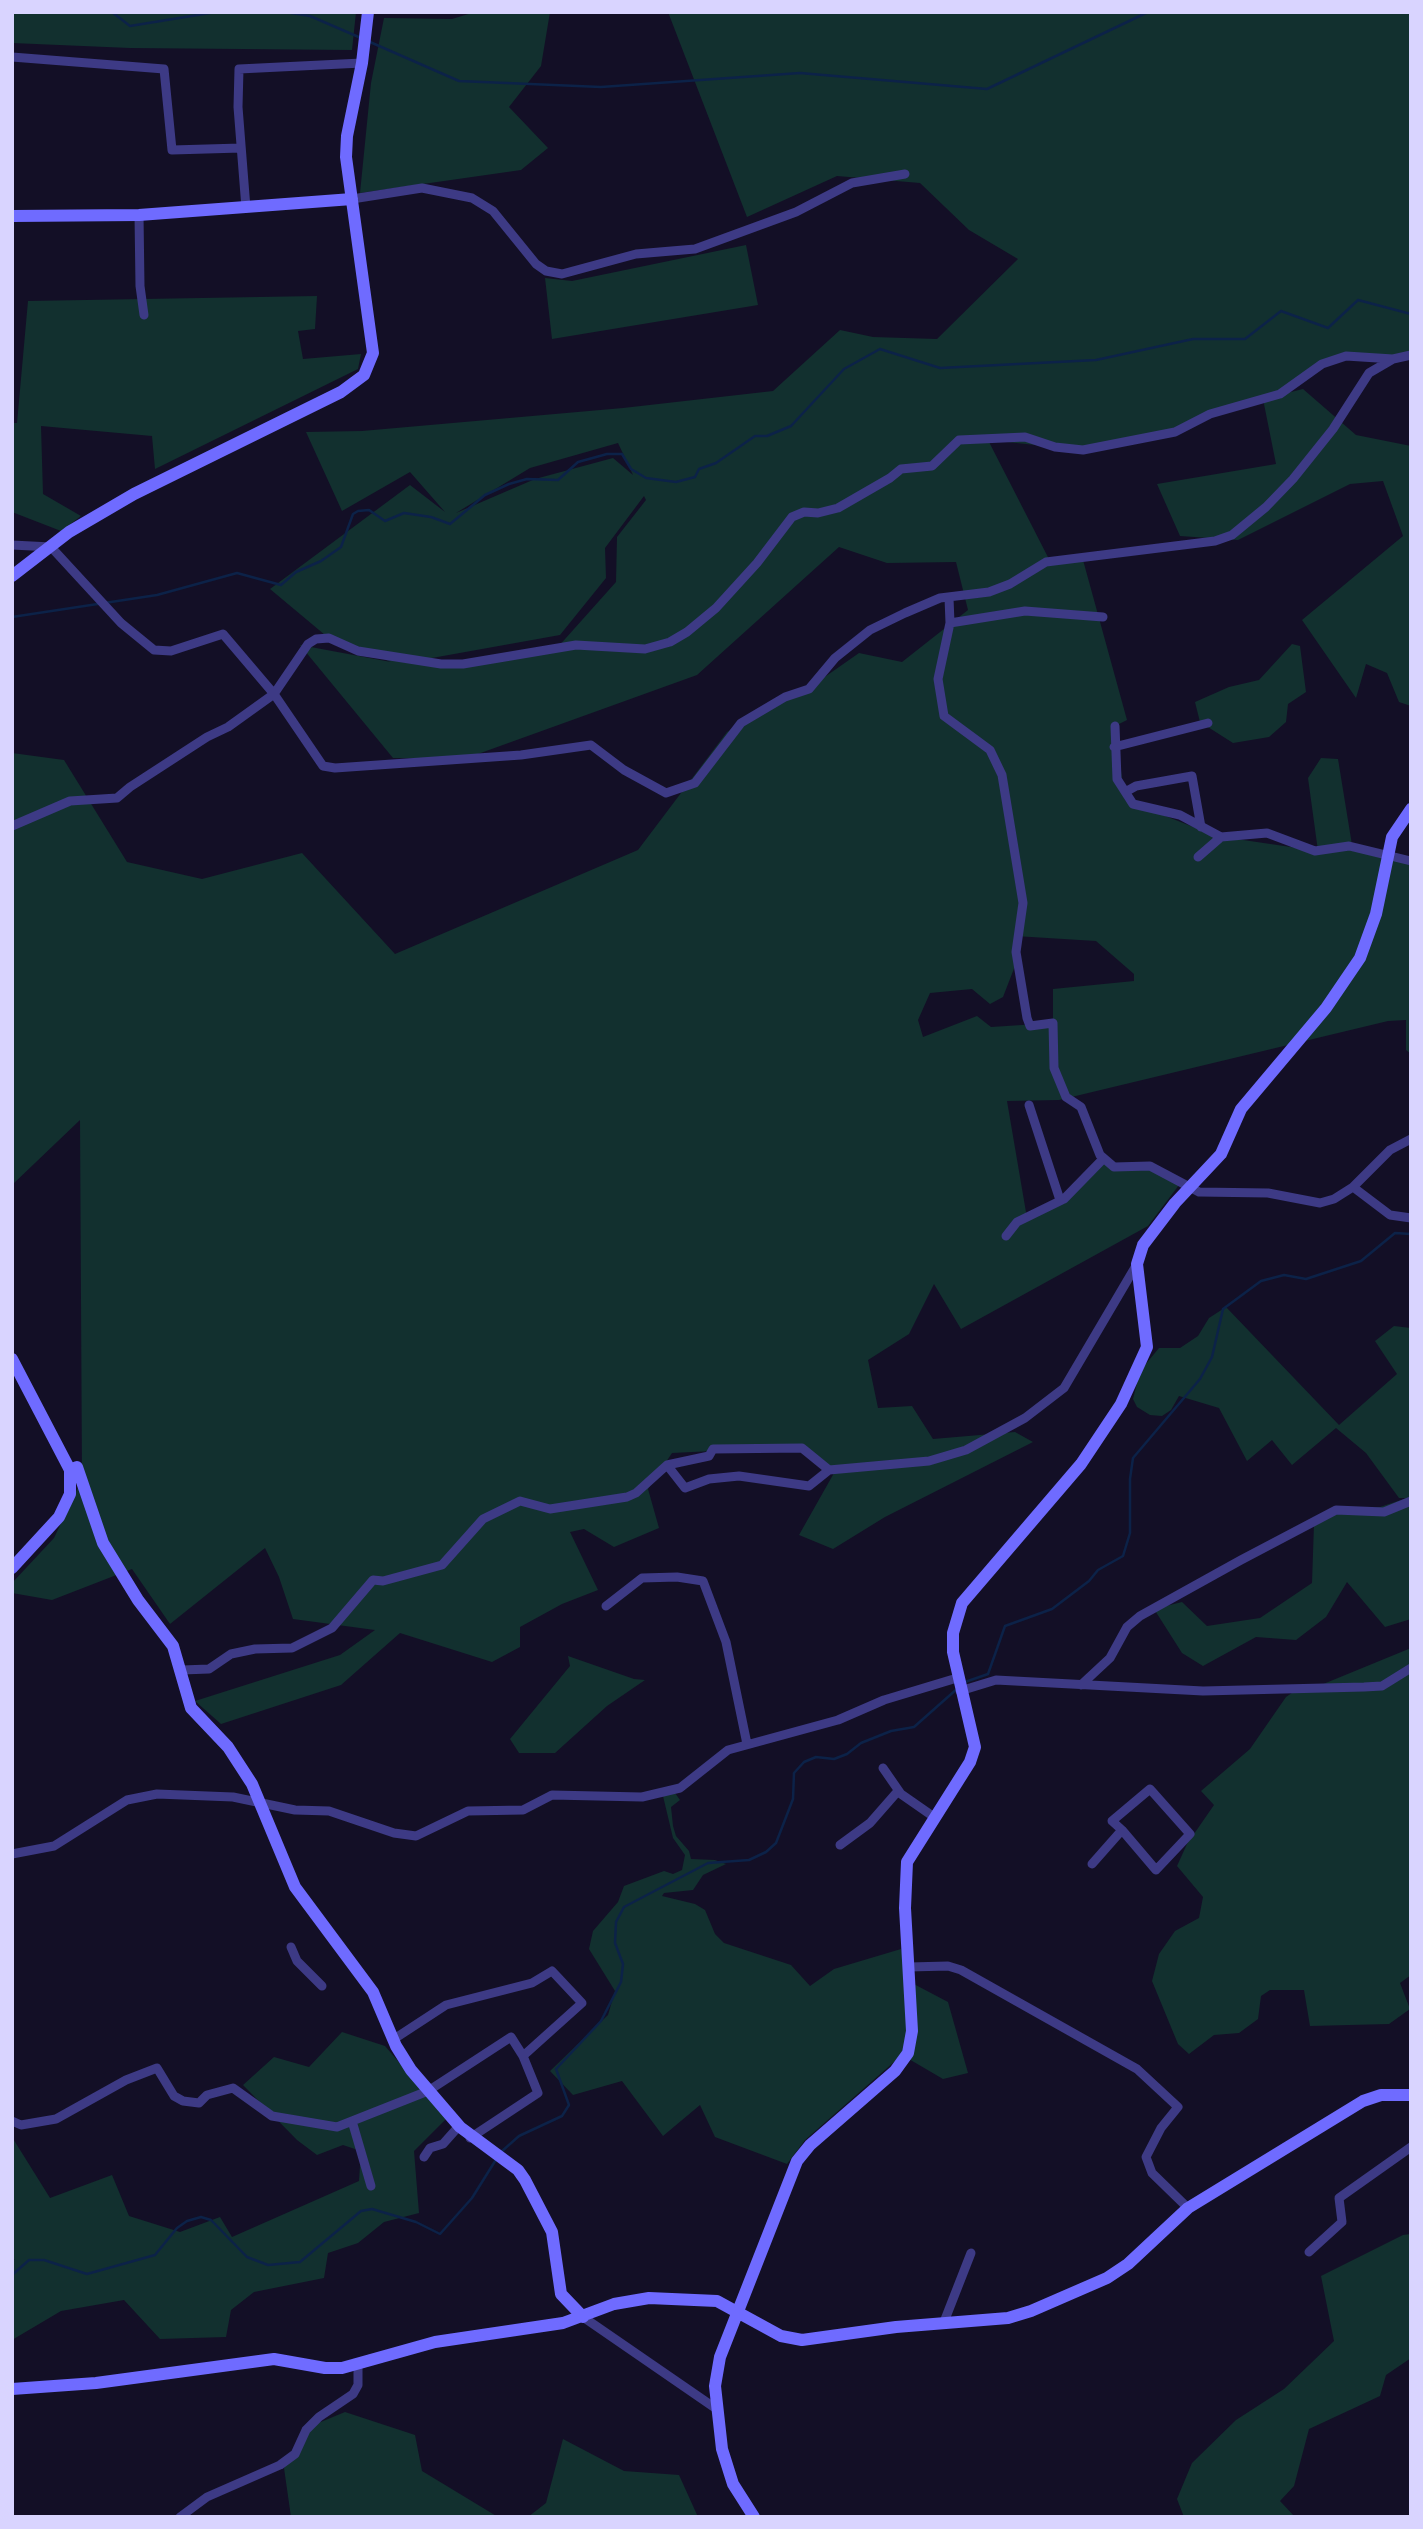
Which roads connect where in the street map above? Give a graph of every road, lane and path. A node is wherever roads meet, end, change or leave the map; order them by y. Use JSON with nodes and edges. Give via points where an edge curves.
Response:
{"nodes":[{"id":1,"x":368,"y":12,"type":"edge"},
{"id":2,"x":12,"y":57,"type":"edge"},
{"id":3,"x":363,"y":59,"type":"junction"},
{"id":4,"x":241,"y":148,"type":"junction"},
{"id":5,"x":905,"y":174,"type":"dead end"},
{"id":6,"x":352,"y":199,"type":"junction"},
{"id":7,"x":246,"y":208,"type":"junction"},
{"id":8,"x":139,"y":215,"type":"junction"},
{"id":9,"x":12,"y":216,"type":"edge"},
{"id":10,"x":144,"y":315,"type":"dead end"},
{"id":11,"x":1411,"y":355,"type":"edge"},
{"id":12,"x":1392,"y":359,"type":"junction"},
{"id":13,"x":12,"y":545,"type":"edge"},
{"id":14,"x":51,"y":547,"type":"junction"},
{"id":15,"x":12,"y":576,"type":"edge"},
{"id":16,"x":949,"y":598,"type":"junction"},
{"id":17,"x":1103,"y":617,"type":"dead end"},
{"id":18,"x":950,"y":623,"type":"junction"},
{"id":19,"x":274,"y":694,"type":"junction"},
{"id":20,"x":1208,"y":723,"type":"dead end"},
{"id":21,"x":1115,"y":726,"type":"dead end"},
{"id":22,"x":1115,"y":747,"type":"junction"},
{"id":23,"x":1127,"y":791,"type":"junction"},
{"id":24,"x":1411,"y":809,"type":"edge"},
{"id":25,"x":12,"y":826,"type":"edge"},
{"id":26,"x":1201,"y":827,"type":"junction"},
{"id":27,"x":1222,"y":837,"type":"junction"},
{"id":28,"x":1198,"y":857,"type":"dead end"},
{"id":29,"x":1388,"y":857,"type":"junction"},
{"id":30,"x":1411,"y":861,"type":"edge"},
{"id":31,"x":1029,"y":1105,"type":"dead end"},
{"id":32,"x":1411,"y":1139,"type":"edge"},
{"id":33,"x":1103,"y":1159,"type":"junction"},
{"id":34,"x":1190,"y":1187,"type":"junction"},
{"id":35,"x":1353,"y":1187,"type":"junction"},
{"id":36,"x":1064,"y":1199,"type":"junction"},
{"id":37,"x":1411,"y":1218,"type":"edge"},
{"id":38,"x":1006,"y":1236,"type":"dead end"},
{"id":39,"x":1137,"y":1264,"type":"junction"},
{"id":40,"x":12,"y":1359,"type":"edge"},
{"id":41,"x":667,"y":1465,"type":"junction"},
{"id":42,"x":70,"y":1470,"type":"junction"},
{"id":43,"x":829,"y":1470,"type":"junction"},
{"id":44,"x":1411,"y":1501,"type":"edge"},
{"id":45,"x":12,"y":1567,"type":"edge"},
{"id":46,"x":606,"y":1606,"type":"dead end"},
{"id":47,"x":1411,"y":1668,"type":"edge"},
{"id":48,"x":182,"y":1670,"type":"junction"},
{"id":49,"x":958,"y":1684,"type":"junction"},
{"id":50,"x":1081,"y":1685,"type":"junction"},
{"id":51,"x":747,"y":1744,"type":"junction"},
{"id":52,"x":883,"y":1768,"type":"dead end"},
{"id":53,"x":898,"y":1791,"type":"junction"},
{"id":54,"x":260,"y":1800,"type":"junction"},
{"id":55,"x":934,"y":1817,"type":"junction"},
{"id":56,"x":1122,"y":1830,"type":"junction"},
{"id":57,"x":840,"y":1844,"type":"dead end"},
{"id":58,"x":12,"y":1854,"type":"edge"},
{"id":59,"x":1092,"y":1864,"type":"dead end"},
{"id":60,"x":291,"y":1947,"type":"dead end"},
{"id":61,"x":909,"y":1967,"type":"junction"},
{"id":62,"x":322,"y":1986,"type":"dead end"},
{"id":63,"x":394,"y":2039,"type":"junction"},
{"id":64,"x":523,"y":2056,"type":"junction"},
{"id":65,"x":428,"y":2091,"type":"junction"},
{"id":66,"x":1411,"y":2095,"type":"edge"},
{"id":67,"x":12,"y":2121,"type":"edge"},
{"id":68,"x":352,"y":2121,"type":"junction"},
{"id":69,"x":458,"y":2126,"type":"junction"},
{"id":70,"x":470,"y":2138,"type":"junction"},
{"id":71,"x":1411,"y":2147,"type":"edge"},
{"id":72,"x":424,"y":2157,"type":"dead end"},
{"id":73,"x":371,"y":2186,"type":"dead end"},
{"id":74,"x":1188,"y":2208,"type":"junction"},
{"id":75,"x":1309,"y":2252,"type":"dead end"},
{"id":76,"x":971,"y":2253,"type":"dead end"},
{"id":77,"x":740,"y":2312,"type":"junction"},
{"id":78,"x":583,"y":2317,"type":"junction"},
{"id":79,"x":944,"y":2322,"type":"junction"},
{"id":80,"x":358,"y":2364,"type":"junction"},
{"id":81,"x":12,"y":2389,"type":"edge"},
{"id":82,"x":718,"y":2410,"type":"junction"},
{"id":83,"x":180,"y":2517,"type":"edge"},
{"id":84,"x":754,"y":2517,"type":"edge"}],
"edges":[{"from":1,"to":3,"type":"street"},
{"from":2,"to":4,"type":"street","via":[[164,69],[172,150]]},
{"from":3,"to":4,"type":"street","via":[[239,69]]},
{"from":3,"to":6,"type":"street","via":[[346,136]]},
{"from":4,"to":7,"type":"street"},
{"from":5,"to":6,"type":"street","via":[[852,183],[796,212],[695,249],[636,254],[562,274],[536,264],[500,218],[472,198],[422,188]]},
{"from":6,"to":7,"type":"street"},
{"from":6,"to":14,"type":"street","via":[[373,353],[364,375],[341,392],[134,494]]},
{"from":7,"to":8,"type":"street"},
{"from":8,"to":9,"type":"street"},
{"from":8,"to":10,"type":"street","via":[[139,286]]},
{"from":11,"to":12,"type":"street"},
{"from":12,"to":16,"type":"street","via":[[1369,373],[1293,479],[1232,535],[1046,562],[989,593]]},
{"from":12,"to":19,"type":"street","via":[[1346,356],[1322,364],[1280,394],[1210,414],[1175,432],[1083,450],[1025,437],[959,440],[932,466],[901,469],[838,508],[792,517],[716,608],[670,642],[645,649],[576,645],[463,664],[358,651],[329,638],[316,639]]},
{"from":13,"to":14,"type":"street"},
{"from":14,"to":15,"type":"street"},
{"from":14,"to":19,"type":"street","via":[[142,643],[154,650],[171,651],[223,634]]},
{"from":16,"to":18,"type":"street"},
{"from":16,"to":19,"type":"street","via":[[870,630],[835,657],[809,688],[741,723],[695,783],[666,793],[591,745],[521,755],[323,766]]},
{"from":17,"to":18,"type":"street","via":[[1025,611]]},
{"from":18,"to":33,"type":"street","via":[[938,679],[944,716],[990,750],[1002,775],[1023,903],[1016,952],[1027,1018],[1030,1026],[1053,1023],[1054,1068],[1066,1097],[1081,1107]]},
{"from":19,"to":25,"type":"street","via":[[117,798],[70,801]]},
{"from":20,"to":22,"type":"street"},
{"from":21,"to":22,"type":"street"},
{"from":22,"to":23,"type":"street","via":[[1117,779]]},
{"from":23,"to":26,"type":"street","via":[[1133,804],[1180,815]]},
{"from":23,"to":26,"type":"street","via":[[1192,776]]},
{"from":24,"to":29,"type":"street","via":[[1392,837]]},
{"from":26,"to":27,"type":"street"},
{"from":27,"to":28,"type":"street"},
{"from":27,"to":29,"type":"street","via":[[1267,833],[1315,851],[1349,846]]},
{"from":29,"to":30,"type":"street"},
{"from":29,"to":34,"type":"street","via":[[1376,914],[1360,958],[1241,1109],[1221,1154]]},
{"from":31,"to":36,"type":"street","via":[[1059,1197]]},
{"from":32,"to":35,"type":"street","via":[[1390,1150]]},
{"from":33,"to":34,"type":"street","via":[[1114,1167],[1150,1166]]},
{"from":33,"to":36,"type":"street"},
{"from":34,"to":35,"type":"street","via":[[1199,1192],[1268,1193],[1320,1203]]},
{"from":34,"to":39,"type":"street","via":[[1149,1234]]},
{"from":35,"to":37,"type":"street","via":[[1390,1215]]},
{"from":36,"to":38,"type":"street","via":[[1017,1223]]},
{"from":39,"to":43,"type":"street","via":[[1064,1388],[1024,1418],[965,1450],[929,1461]]},
{"from":39,"to":49,"type":"street","via":[[1147,1332],[1142,1362],[1102,1436],[962,1603],[953,1633]]},
{"from":40,"to":42,"type":"street"},
{"from":41,"to":43,"type":"street","via":[[709,1456],[713,1449],[795,1447],[811,1453]]},
{"from":41,"to":43,"type":"street","via":[[685,1488],[709,1479],[739,1476],[809,1486]]},
{"from":41,"to":48,"type":"street","via":[[627,1497],[550,1509],[520,1501],[483,1519],[442,1565],[373,1580],[332,1628],[292,1648],[255,1649],[231,1654],[209,1669]]},
{"from":42,"to":45,"type":"street","via":[[69,1494],[59,1517]]},
{"from":42,"to":48,"type":"street","via":[[77,1467],[103,1543],[173,1646]]},
{"from":44,"to":50,"type":"street","via":[[1384,1512],[1336,1510],[1140,1616],[1110,1658]]},
{"from":46,"to":51,"type":"street","via":[[642,1578],[703,1581],[726,1642]]},
{"from":47,"to":50,"type":"street","via":[[1382,1686],[1364,1688],[1203,1691]]},
{"from":48,"to":54,"type":"street","via":[[191,1708],[228,1747]]},
{"from":49,"to":50,"type":"street","via":[[996,1680]]},
{"from":49,"to":51,"type":"street","via":[[884,1700],[838,1720]]},
{"from":49,"to":55,"type":"street","via":[[975,1747]]},
{"from":51,"to":54,"type":"street","via":[[727,1750],[680,1788],[642,1797],[568,1793],[523,1811],[468,1811],[416,1836],[394,1833],[344,1814],[295,1810]]},
{"from":52,"to":53,"type":"street"},
{"from":53,"to":55,"type":"street"},
{"from":53,"to":57,"type":"street","via":[[870,1823]]},
{"from":54,"to":58,"type":"street","via":[[157,1794],[127,1800],[54,1846]]},
{"from":54,"to":63,"type":"street","via":[[295,1887],[373,1992]]},
{"from":55,"to":61,"type":"street","via":[[907,1862]]},
{"from":56,"to":56,"type":"street","via":[[1156,1870],[1190,1835],[1150,1789],[1112,1821]]},
{"from":56,"to":59,"type":"street"},
{"from":60,"to":62,"type":"street","via":[[297,1961]]},
{"from":61,"to":74,"type":"street","via":[[961,1970],[1137,2069],[1178,2107],[1146,2157],[1152,2173]]},
{"from":61,"to":77,"type":"street","via":[[912,2031],[908,2053],[895,2071],[797,2161]]},
{"from":63,"to":64,"type":"street","via":[[446,2005],[532,1983],[552,1971],[582,2003]]},
{"from":63,"to":65,"type":"street"},
{"from":64,"to":65,"type":"street","via":[[511,2038]]},
{"from":64,"to":70,"type":"street","via":[[538,2093]]},
{"from":65,"to":68,"type":"street"},
{"from":65,"to":69,"type":"street"},
{"from":66,"to":74,"type":"street","via":[[1381,2095],[1363,2101]]},
{"from":67,"to":68,"type":"street","via":[[30,2124],[56,2119],[157,2068],[174,2096],[183,2101],[200,2103],[207,2095],[233,2088],[272,2116],[337,2127]]},
{"from":68,"to":73,"type":"street"},
{"from":69,"to":70,"type":"street"},
{"from":69,"to":72,"type":"street"},
{"from":70,"to":78,"type":"street","via":[[525,2180],[552,2232],[561,2294]]},
{"from":71,"to":75,"type":"street","via":[[1339,2198],[1342,2222]]},
{"from":74,"to":79,"type":"street","via":[[1108,2278],[1020,2315]]},
{"from":76,"to":79,"type":"street"},
{"from":77,"to":78,"type":"street","via":[[703,2298],[649,2298],[614,2304]]},
{"from":77,"to":79,"type":"street","via":[[781,2336],[802,2340]]},
{"from":77,"to":82,"type":"street","via":[[720,2357],[715,2386]]},
{"from":78,"to":80,"type":"street","via":[[435,2342]]},
{"from":78,"to":82,"type":"street"},
{"from":80,"to":81,"type":"street","via":[[325,2368],[264,2359],[96,2383]]},
{"from":80,"to":83,"type":"street","via":[[353,2394],[306,2430],[295,2454],[207,2497]]},
{"from":82,"to":84,"type":"street","via":[[726,2467]]}]}
